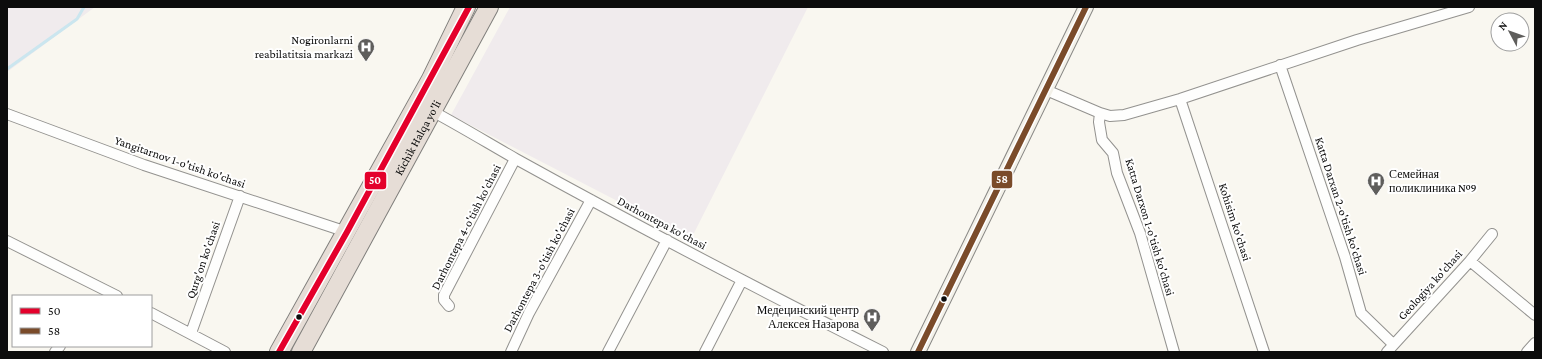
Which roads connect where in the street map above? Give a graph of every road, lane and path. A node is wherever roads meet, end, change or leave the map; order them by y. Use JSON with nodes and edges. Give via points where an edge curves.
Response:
{"nodes":[{"id":1,"x":466,"y":7,"type":"edge"},
{"id":2,"x":469,"y":7,"type":"edge"},
{"id":3,"x":489,"y":7,"type":"edge"},
{"id":4,"x":1086,"y":7,"type":"edge"},
{"id":5,"x":1469,"y":7,"type":"edge"},
{"id":6,"x":441,"y":58,"type":"junction"},
{"id":7,"x":1280,"y":65,"type":"junction"},
{"id":8,"x":1046,"y":90,"type":"junction"},
{"id":9,"x":1180,"y":99,"type":"junction"},
{"id":10,"x":424,"y":107,"type":"junction"},
{"id":11,"x":1100,"y":113,"type":"junction"},
{"id":12,"x":7,"y":114,"type":"edge"},
{"id":13,"x":516,"y":159,"type":"junction"},
{"id":14,"x":240,"y":196,"type":"junction"},
{"id":15,"x":591,"y":200,"type":"junction"},
{"id":16,"x":346,"y":232,"type":"junction"},
{"id":17,"x":1492,"y":234,"type":"dead end"},
{"id":18,"x":666,"y":240,"type":"junction"},
{"id":19,"x":7,"y":241,"type":"edge"},
{"id":20,"x":1470,"y":261,"type":"junction"},
{"id":21,"x":742,"y":280,"type":"junction"},
{"id":22,"x":103,"y":293,"type":"edge"},
{"id":23,"x":449,"y":306,"type":"dead end"},
{"id":24,"x":152,"y":313,"type":"edge"},
{"id":25,"x":1535,"y":315,"type":"edge"},
{"id":26,"x":192,"y":333,"type":"junction"},
{"id":27,"x":1535,"y":343,"type":"edge"},
{"id":28,"x":1390,"y":348,"type":"edge"},
{"id":29,"x":225,"y":352,"type":"edge"},
{"id":30,"x":279,"y":352,"type":"edge"},
{"id":31,"x":301,"y":352,"type":"edge"},
{"id":32,"x":511,"y":352,"type":"edge"},
{"id":33,"x":608,"y":352,"type":"edge"},
{"id":34,"x":706,"y":352,"type":"edge"},
{"id":35,"x":884,"y":352,"type":"edge"},
{"id":36,"x":918,"y":352,"type":"edge"},
{"id":37,"x":1174,"y":352,"type":"edge"},
{"id":38,"x":1264,"y":352,"type":"edge"},
{"id":39,"x":1527,"y":352,"type":"edge"}],
"edges":[{"from":1,"to":6,"type":"highway","name":"Kichik Halqa yo'li"},
{"from":2,"to":6,"type":"main road"},
{"from":3,"to":10,"type":"highway","name":"Kichik Halqa yo'li"},
{"from":4,"to":8,"type":"main road"},
{"from":5,"to":7,"type":"street"},
{"from":6,"to":10,"type":"highway","name":"Kichik Halqa yo'li"},
{"from":7,"to":9,"type":"street"},
{"from":7,"to":28,"type":"street","name":"Katta Darxan 2-o'tish ko'chasi","via":[[1345,257],[1361,313]]},
{"from":8,"to":11,"type":"street"},
{"from":8,"to":36,"type":"main road"},
{"from":9,"to":11,"type":"street","via":[[1124,115],[1110,116]]},
{"from":9,"to":38,"type":"street","name":"Kohisim ko'chasi"},
{"from":10,"to":13,"type":"street","name":"Darhontepa ko'chasi"},
{"from":10,"to":16,"type":"highway","name":"Kichik Halqa yo'li"},
{"from":10,"to":31,"type":"highway","name":"Kichik Halqa yo'li"},
{"from":11,"to":37,"type":"street","name":"Katta Darxon 1-o'tish ko'chasi","via":[[1102,140],[1113,153],[1117,173],[1140,233]]},
{"from":12,"to":14,"type":"street","name":"Yangitarnov 1-o'tish ko'chasi","via":[[144,165]]},
{"from":13,"to":15,"type":"street","name":"Darhontepa ko'chasi"},
{"from":13,"to":23,"type":"street","name":"Darhontepa 4-o'tish ko'chasi","via":[[444,295],[444,300]]},
{"from":14,"to":16,"type":"street","name":"Yangitarnov 1-o'tish ko'chasi"},
{"from":14,"to":26,"type":"street","name":"Qurg'on ko'chasi"},
{"from":15,"to":18,"type":"street","name":"Darhontepa ko'chasi"},
{"from":15,"to":32,"type":"street","name":"Darhontepa 3-o'tish ko'chasi","via":[[529,313]]},
{"from":16,"to":30,"type":"highway","name":"Kichik Halqa yo'li"},
{"from":17,"to":20,"type":"street","name":"Geologiya ko'chasi"},
{"from":18,"to":21,"type":"street","name":"Darhontepa ko'chasi"},
{"from":18,"to":33,"type":"street"},
{"from":19,"to":22,"type":"street"},
{"from":20,"to":25,"type":"street"},
{"from":20,"to":28,"type":"street","name":"Geologiya ko'chasi"},
{"from":21,"to":34,"type":"street"},
{"from":21,"to":35,"type":"street","name":"Darhontepa ko'chasi"},
{"from":24,"to":26,"type":"street"},
{"from":26,"to":29,"type":"street"},
{"from":27,"to":39,"type":"street"}]}
